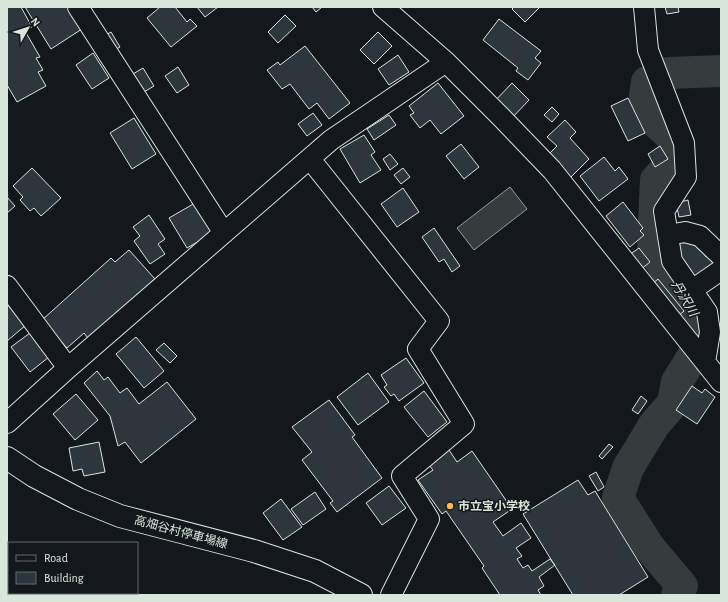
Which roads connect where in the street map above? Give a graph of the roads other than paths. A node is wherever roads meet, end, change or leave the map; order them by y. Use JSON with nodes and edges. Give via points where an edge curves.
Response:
{"nodes":[{"id":1,"x":78,"y":7,"type":"edge"},
{"id":2,"x":383,"y":7,"type":"edge"},
{"id":3,"x":644,"y":7,"type":"edge"},
{"id":4,"x":446,"y":62,"type":"junction"},
{"id":5,"x":310,"y":159,"type":"junction"},
{"id":6,"x":224,"y":233,"type":"junction"},
{"id":7,"x":668,"y":236,"type":"junction"},
{"id":8,"x":721,"y":256,"type":"edge"},
{"id":9,"x":721,"y":270,"type":"edge"},
{"id":10,"x":7,"y":286,"type":"edge"},
{"id":11,"x":692,"y":290,"type":"junction"},
{"id":12,"x":705,"y":362,"type":"junction"},
{"id":13,"x":68,"y":368,"type":"junction"},
{"id":14,"x":721,"y":382,"type":"edge"},
{"id":15,"x":7,"y":424,"type":"edge"},
{"id":16,"x":7,"y":458,"type":"edge"},
{"id":17,"x":361,"y":595,"type":"edge"},
{"id":18,"x":391,"y":595,"type":"edge"}],
"edges":[{"from":1,"to":6,"type":"street"},
{"from":2,"to":4,"type":"street"},
{"from":3,"to":7,"type":"street","via":[[648,50],[684,144],[686,177],[664,211]]},
{"from":4,"to":5,"type":"street","via":[[331,140]]},
{"from":4,"to":12,"type":"street","via":[[552,170]]},
{"from":5,"to":6,"type":"street"},
{"from":5,"to":18,"type":"street","via":[[439,321],[418,349],[464,424],[402,476],[429,519]]},
{"from":6,"to":13,"type":"street"},
{"from":7,"to":8,"type":"street","via":[[685,232],[700,236]]},
{"from":7,"to":11,"type":"street","via":[[672,261]]},
{"from":9,"to":11,"type":"street"},
{"from":10,"to":13,"type":"street"},
{"from":11,"to":12,"type":"street","via":[[707,312],[710,332]]},
{"from":12,"to":14,"type":"street"},
{"from":13,"to":15,"type":"street"},
{"from":16,"to":17,"type":"main road","name":"高畑谷村停車場線","via":[[34,476],[78,499],[113,513],[254,551],[315,572]]}]}
